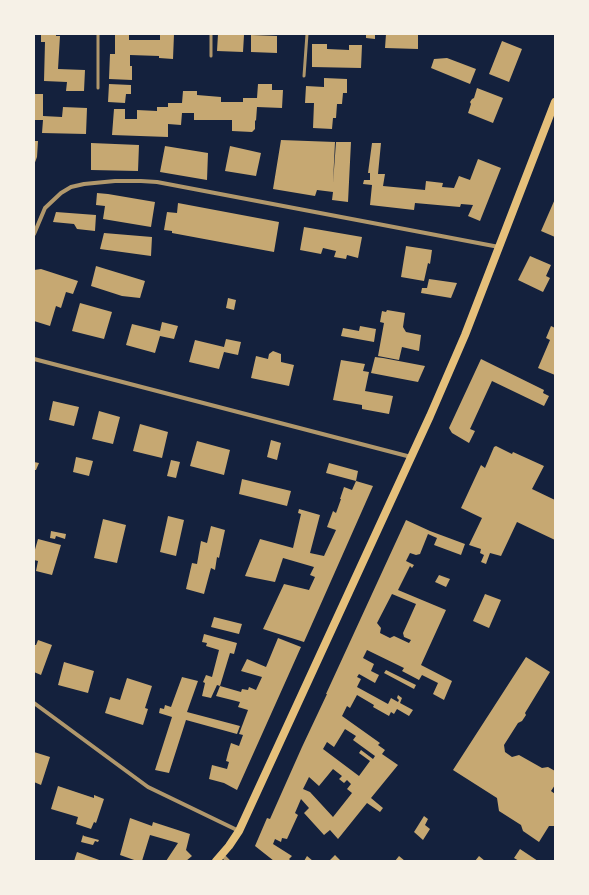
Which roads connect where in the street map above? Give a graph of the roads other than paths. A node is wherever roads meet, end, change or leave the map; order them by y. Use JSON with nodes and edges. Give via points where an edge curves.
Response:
{"nodes":[{"id":1,"x":98,"y":34,"type":"edge"},
{"id":2,"x":211,"y":34,"type":"edge"},
{"id":3,"x":307,"y":34,"type":"edge"},
{"id":4,"x":211,"y":56,"type":"dead end"},
{"id":5,"x":304,"y":76,"type":"dead end"},
{"id":6,"x":98,"y":88,"type":"dead end"},
{"id":7,"x":555,"y":102,"type":"edge"},
{"id":8,"x":34,"y":234,"type":"edge"},
{"id":9,"x":499,"y":247,"type":"junction"},
{"id":10,"x":34,"y":359,"type":"edge"},
{"id":11,"x":411,"y":457,"type":"junction"},
{"id":12,"x":34,"y":703,"type":"edge"},
{"id":13,"x":239,"y":831,"type":"junction"},
{"id":14,"x":219,"y":858,"type":"edge"},
{"id":15,"x":228,"y":861,"type":"edge"}],
"edges":[{"from":1,"to":6,"type":"lane"},
{"from":2,"to":4,"type":"lane"},
{"from":3,"to":5,"type":"lane"},
{"from":7,"to":9,"type":"main road"},
{"from":8,"to":9,"type":"street","via":[[45,208],[71,187],[114,181],[156,182]]},
{"from":9,"to":11,"type":"main road","via":[[456,356]]},
{"from":10,"to":11,"type":"street"},
{"from":11,"to":13,"type":"main road"},
{"from":12,"to":13,"type":"street","via":[[148,787]]},
{"from":13,"to":14,"type":"main road"},
{"from":14,"to":15,"type":"street"}]}
